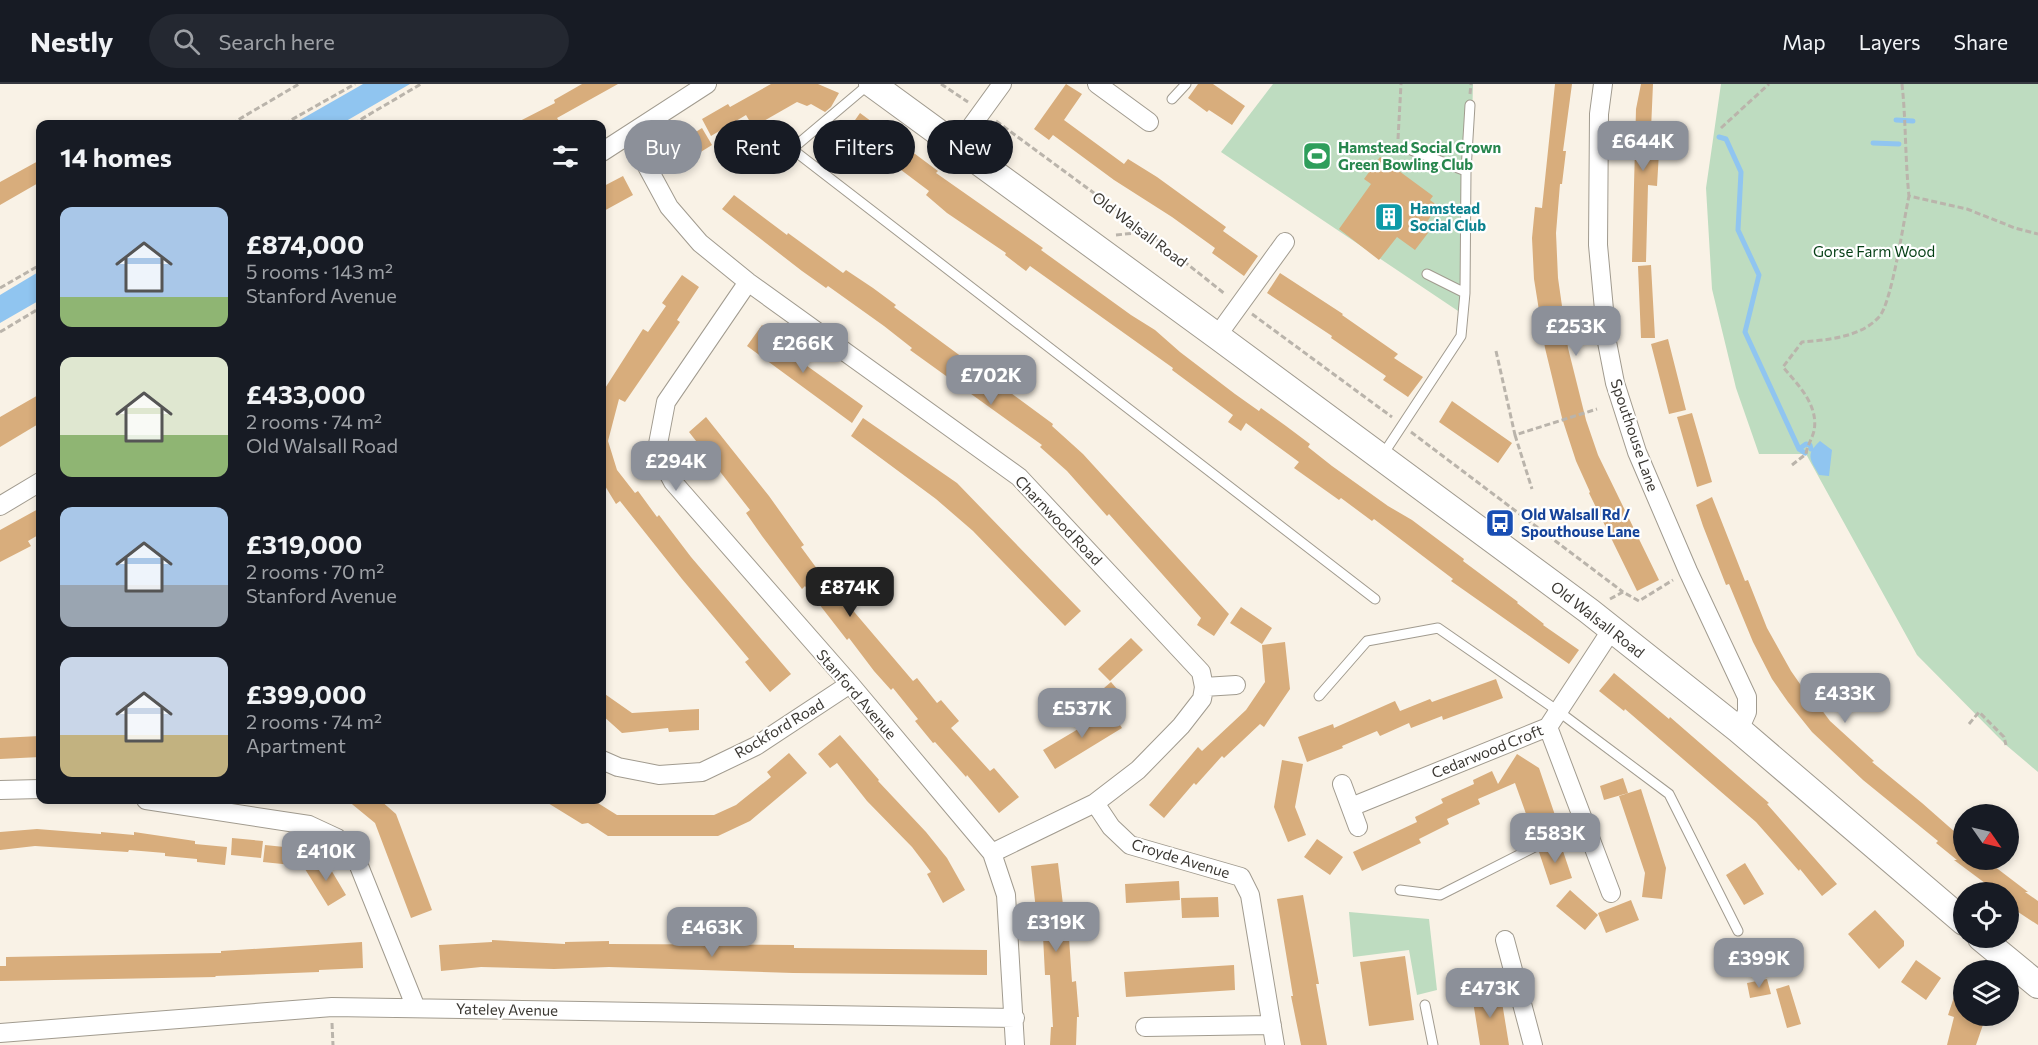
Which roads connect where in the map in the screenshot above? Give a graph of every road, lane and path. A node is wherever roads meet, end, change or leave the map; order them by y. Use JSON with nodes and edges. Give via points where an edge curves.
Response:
{"nodes":[{"id":1,"x":299,"y":84,"type":"edge"},
{"id":2,"x":355,"y":84,"type":"edge"},
{"id":3,"x":421,"y":84,"type":"edge"},
{"id":4,"x":707,"y":84,"type":"edge"},
{"id":5,"x":870,"y":84,"type":"edge"},
{"id":6,"x":941,"y":84,"type":"edge"},
{"id":7,"x":1002,"y":84,"type":"edge"},
{"id":8,"x":1097,"y":84,"type":"edge"},
{"id":9,"x":1186,"y":84,"type":"edge"},
{"id":10,"x":1401,"y":84,"type":"edge"},
{"id":11,"x":1603,"y":84,"type":"edge"},
{"id":12,"x":1769,"y":84,"type":"edge"},
{"id":13,"x":1902,"y":84,"type":"edge"},
{"id":14,"x":1173,"y":99,"type":"dead end"},
{"id":15,"x":1470,"y":105,"type":"dead end"},
{"id":16,"x":982,"y":111,"type":"junction"},
{"id":17,"x":238,"y":120,"type":"edge"},
{"id":18,"x":291,"y":120,"type":"edge"},
{"id":19,"x":359,"y":120,"type":"edge"},
{"id":20,"x":653,"y":120,"type":"edge"},
{"id":21,"x":976,"y":120,"type":"edge"},
{"id":22,"x":1149,"y":122,"type":"dead end"},
{"id":23,"x":927,"y":125,"type":"edge"},
{"id":24,"x":1721,"y":128,"type":"dead end"},
{"id":25,"x":624,"y":139,"type":"edge"},
{"id":26,"x":1406,"y":148,"type":"joint"},
{"id":27,"x":606,"y":150,"type":"edge"},
{"id":28,"x":1466,"y":171,"type":"junction"},
{"id":29,"x":651,"y":174,"type":"edge"},
{"id":30,"x":995,"y":174,"type":"edge"},
{"id":31,"x":1909,"y":196,"type":"junction"},
{"id":32,"x":1147,"y":232,"type":"junction"},
{"id":33,"x":2038,"y":234,"type":"edge"},
{"id":34,"x":1113,"y":235,"type":"dead end"},
{"id":35,"x":1285,"y":242,"type":"dead end"},
{"id":36,"x":36,"y":267,"type":"edge"},
{"id":37,"x":1427,"y":274,"type":"dead end"},
{"id":38,"x":748,"y":282,"type":"junction"},
{"id":39,"x":0,"y":288,"type":"edge"},
{"id":40,"x":1465,"y":293,"type":"junction"},
{"id":41,"x":1239,"y":305,"type":"junction"},
{"id":42,"x":36,"y":310,"type":"edge"},
{"id":43,"x":0,"y":332,"type":"edge"},
{"id":44,"x":1217,"y":336,"type":"junction"},
{"id":45,"x":1496,"y":351,"type":"dead end"},
{"id":46,"x":1597,"y":409,"type":"dead end"},
{"id":47,"x":1403,"y":425,"type":"junction"},
{"id":48,"x":1515,"y":435,"type":"junction"},
{"id":49,"x":1381,"y":458,"type":"junction"},
{"id":50,"x":1792,"y":465,"type":"dead end"},
{"id":51,"x":36,"y":484,"type":"edge"},
{"id":52,"x":1532,"y":489,"type":"dead end"},
{"id":53,"x":0,"y":506,"type":"edge"},
{"id":54,"x":1688,"y":571,"type":"junction"},
{"id":55,"x":1623,"y":592,"type":"junction"},
{"id":56,"x":1375,"y":599,"type":"dead end"},
{"id":57,"x":1589,"y":611,"type":"junction"},
{"id":58,"x":1612,"y":629,"type":"junction"},
{"id":59,"x":850,"y":684,"type":"junction"},
{"id":60,"x":1236,"y":686,"type":"dead end"},
{"id":61,"x":1204,"y":687,"type":"junction"},
{"id":62,"x":1319,"y":696,"type":"dead end"},
{"id":63,"x":1558,"y":711,"type":"junction"},
{"id":64,"x":1969,"y":724,"type":"dead end"},
{"id":65,"x":1548,"y":727,"type":"junction"},
{"id":66,"x":1738,"y":730,"type":"junction"},
{"id":67,"x":2006,"y":745,"type":"dead end"},
{"id":68,"x":606,"y":762,"type":"edge"},
{"id":69,"x":1342,"y":784,"type":"dead end"},
{"id":70,"x":36,"y":789,"type":"edge"},
{"id":71,"x":0,"y":790,"type":"edge"},
{"id":72,"x":1095,"y":803,"type":"junction"},
{"id":73,"x":172,"y":804,"type":"edge"},
{"id":74,"x":1352,"y":807,"type":"junction"},
{"id":75,"x":1584,"y":822,"type":"junction"},
{"id":76,"x":1358,"y":827,"type":"dead end"},
{"id":77,"x":992,"y":853,"type":"junction"},
{"id":78,"x":1400,"y":890,"type":"dead end"},
{"id":79,"x":1611,"y":893,"type":"dead end"},
{"id":80,"x":1953,"y":913,"type":"edge"},
{"id":81,"x":1738,"y":930,"type":"dead end"},
{"id":82,"x":1505,"y":940,"type":"dead end"},
{"id":83,"x":1994,"y":948,"type":"edge"},
{"id":84,"x":2038,"y":985,"type":"edge"},
{"id":85,"x":1425,"y":1005,"type":"dead end"},
{"id":86,"x":416,"y":1008,"type":"junction"},
{"id":87,"x":1015,"y":1018,"type":"junction"},
{"id":88,"x":1272,"y":1025,"type":"junction"},
{"id":89,"x":1145,"y":1027,"type":"dead end"},
{"id":90,"x":0,"y":1033,"type":"edge"},
{"id":91,"x":1015,"y":1045,"type":"edge"},
{"id":92,"x":1275,"y":1045,"type":"edge"},
{"id":93,"x":1433,"y":1045,"type":"edge"},
{"id":94,"x":1533,"y":1045,"type":"edge"}],
"edges":[{"from":1,"to":17,"type":"path"},
{"from":2,"to":18,"type":"path"},
{"from":3,"to":19,"type":"path"},
{"from":4,"to":20,"type":"street"},
{"from":5,"to":23,"type":"main road","name":"Old Walsall Road"},
{"from":5,"to":56,"type":"lane","via":[[792,149]]},
{"from":6,"to":16,"type":"path","name":"Old Walsall Road"},
{"from":7,"to":16,"type":"street"},
{"from":8,"to":22,"type":"street"},
{"from":9,"to":14,"type":"lane"},
{"from":10,"to":26,"type":"path","via":[[1398,139]]},
{"from":11,"to":54,"type":"street","name":"Spouthouse Lane","via":[[1599,114],[1598,245],[1607,342],[1615,383],[1637,452]]},
{"from":12,"to":24,"type":"path"},
{"from":13,"to":31,"type":"path"},
{"from":15,"to":28,"type":"lane"},
{"from":16,"to":21,"type":"street"},
{"from":16,"to":32,"type":"path","name":"Old Walsall Road"},
{"from":25,"to":27,"type":"street"},
{"from":26,"to":28,"type":"lane"},
{"from":28,"to":40,"type":"lane"},
{"from":29,"to":38,"type":"street","name":"Charnwood Road","via":[[669,207],[700,243]]},
{"from":30,"to":44,"type":"main road","name":"Old Walsall Road"},
{"from":31,"to":33,"type":"path","via":[[1967,209]]},
{"from":31,"to":50,"type":"path","via":[[1881,315],[1864,329],[1802,342],[1783,367],[1809,399],[1815,422],[1806,454]]},
{"from":32,"to":34,"type":"path"},
{"from":32,"to":41,"type":"path","name":"Old Walsall Road"},
{"from":35,"to":41,"type":"street"},
{"from":36,"to":39,"type":"path"},
{"from":37,"to":40,"type":"lane"},
{"from":38,"to":59,"type":"street","name":"Stanford Avenue","via":[[666,402],[658,444],[660,458],[673,482]]},
{"from":38,"to":61,"type":"street","name":"Charnwood Road","via":[[1019,477],[1200,672]]},
{"from":40,"to":47,"type":"lane","via":[[1461,336]]},
{"from":41,"to":44,"type":"street"},
{"from":41,"to":47,"type":"path","name":"Old Walsall Road"},
{"from":42,"to":43,"type":"path"},
{"from":44,"to":49,"type":"main road","name":"Old Walsall Road"},
{"from":45,"to":48,"type":"path"},
{"from":46,"to":48,"type":"path"},
{"from":47,"to":49,"type":"lane"},
{"from":47,"to":55,"type":"path","name":"Old Walsall Road"},
{"from":48,"to":52,"type":"path"},
{"from":49,"to":57,"type":"main road","name":"Old Walsall Road"},
{"from":51,"to":53,"type":"street"},
{"from":54,"to":55,"type":"path","via":[[1639,601]]},
{"from":54,"to":66,"type":"street","name":"Spouthouse Lane","via":[[1747,697],[1747,712]]},
{"from":55,"to":57,"type":"path"},
{"from":57,"to":58,"type":"main road","name":"Old Walsall Road"},
{"from":58,"to":63,"type":"street","name":"Cedarwood Croft"},
{"from":58,"to":66,"type":"main road","name":"Old Walsall Road"},
{"from":59,"to":68,"type":"street","name":"Rockford Road","via":[[756,746],[702,772],[659,775]]},
{"from":59,"to":77,"type":"street","name":"Stanford Avenue"},
{"from":60,"to":61,"type":"street"},
{"from":61,"to":72,"type":"street","via":[[1202,699],[1181,726],[1138,770]]},
{"from":62,"to":63,"type":"lane","via":[[1367,640],[1438,628]]},
{"from":63,"to":65,"type":"street","name":"Cedarwood Croft"},
{"from":63,"to":81,"type":"lane","via":[[1669,794]]},
{"from":64,"to":67,"type":"path","via":[[1979,712],[2004,737]]},
{"from":65,"to":74,"type":"street","name":"Cedarwood Croft"},
{"from":65,"to":75,"type":"street"},
{"from":66,"to":80,"type":"main road","name":"Old Walsall Road"},
{"from":69,"to":74,"type":"street"},
{"from":70,"to":71,"type":"street"},
{"from":72,"to":77,"type":"street"},
{"from":72,"to":88,"type":"street","name":"Croyde Avenue","via":[[1130,845],[1241,877],[1250,895]]},
{"from":73,"to":86,"type":"street","via":[[309,825],[337,838],[355,856]]},
{"from":74,"to":76,"type":"street"},
{"from":75,"to":78,"type":"lane","via":[[1440,895]]},
{"from":75,"to":79,"type":"street"},
{"from":77,"to":87,"type":"street","name":"Stanford Avenue","via":[[1006,895]]},
{"from":82,"to":94,"type":"street"},
{"from":83,"to":84,"type":"main road"},
{"from":85,"to":93,"type":"lane"},
{"from":86,"to":87,"type":"street","name":"Yateley Avenue"},
{"from":86,"to":90,"type":"street","name":"Yateley Avenue","via":[[332,1007]]},
{"from":87,"to":91,"type":"street","name":"Stanford Avenue"},
{"from":88,"to":89,"type":"street"},
{"from":88,"to":92,"type":"street","name":"Croyde Avenue"}]}
